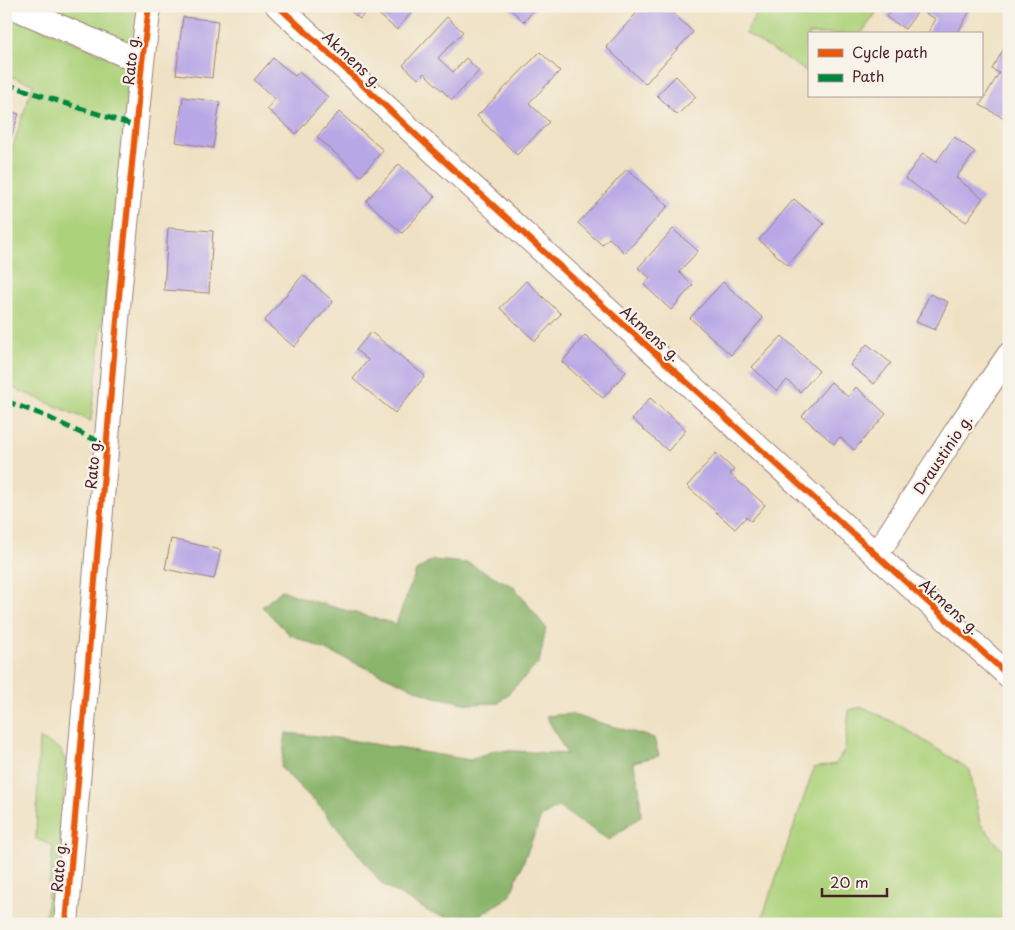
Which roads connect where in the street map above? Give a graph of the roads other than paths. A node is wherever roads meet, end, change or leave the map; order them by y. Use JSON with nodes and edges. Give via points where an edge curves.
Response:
{"nodes":[{"id":1,"x":11,"y":6,"type":"edge"},
{"id":2,"x":149,"y":6,"type":"edge"},
{"id":3,"x":278,"y":6,"type":"edge"},
{"id":4,"x":142,"y":62,"type":"junction"},
{"id":5,"x":1009,"y":355,"type":"edge"},
{"id":6,"x":876,"y":554,"type":"junction"},
{"id":7,"x":1009,"y":676,"type":"edge"},
{"id":8,"x":66,"y":924,"type":"edge"}],
"edges":[{"from":1,"to":4,"type":"street"},
{"from":2,"to":4,"type":"street","name":"Rato g."},
{"from":3,"to":6,"type":"street","name":"Akmens g."},
{"from":4,"to":8,"type":"street","name":"Rato g.","via":[[118,296]]},
{"from":5,"to":6,"type":"street","name":"Draustinio g."},
{"from":6,"to":7,"type":"street","name":"Akmens g."}]}
